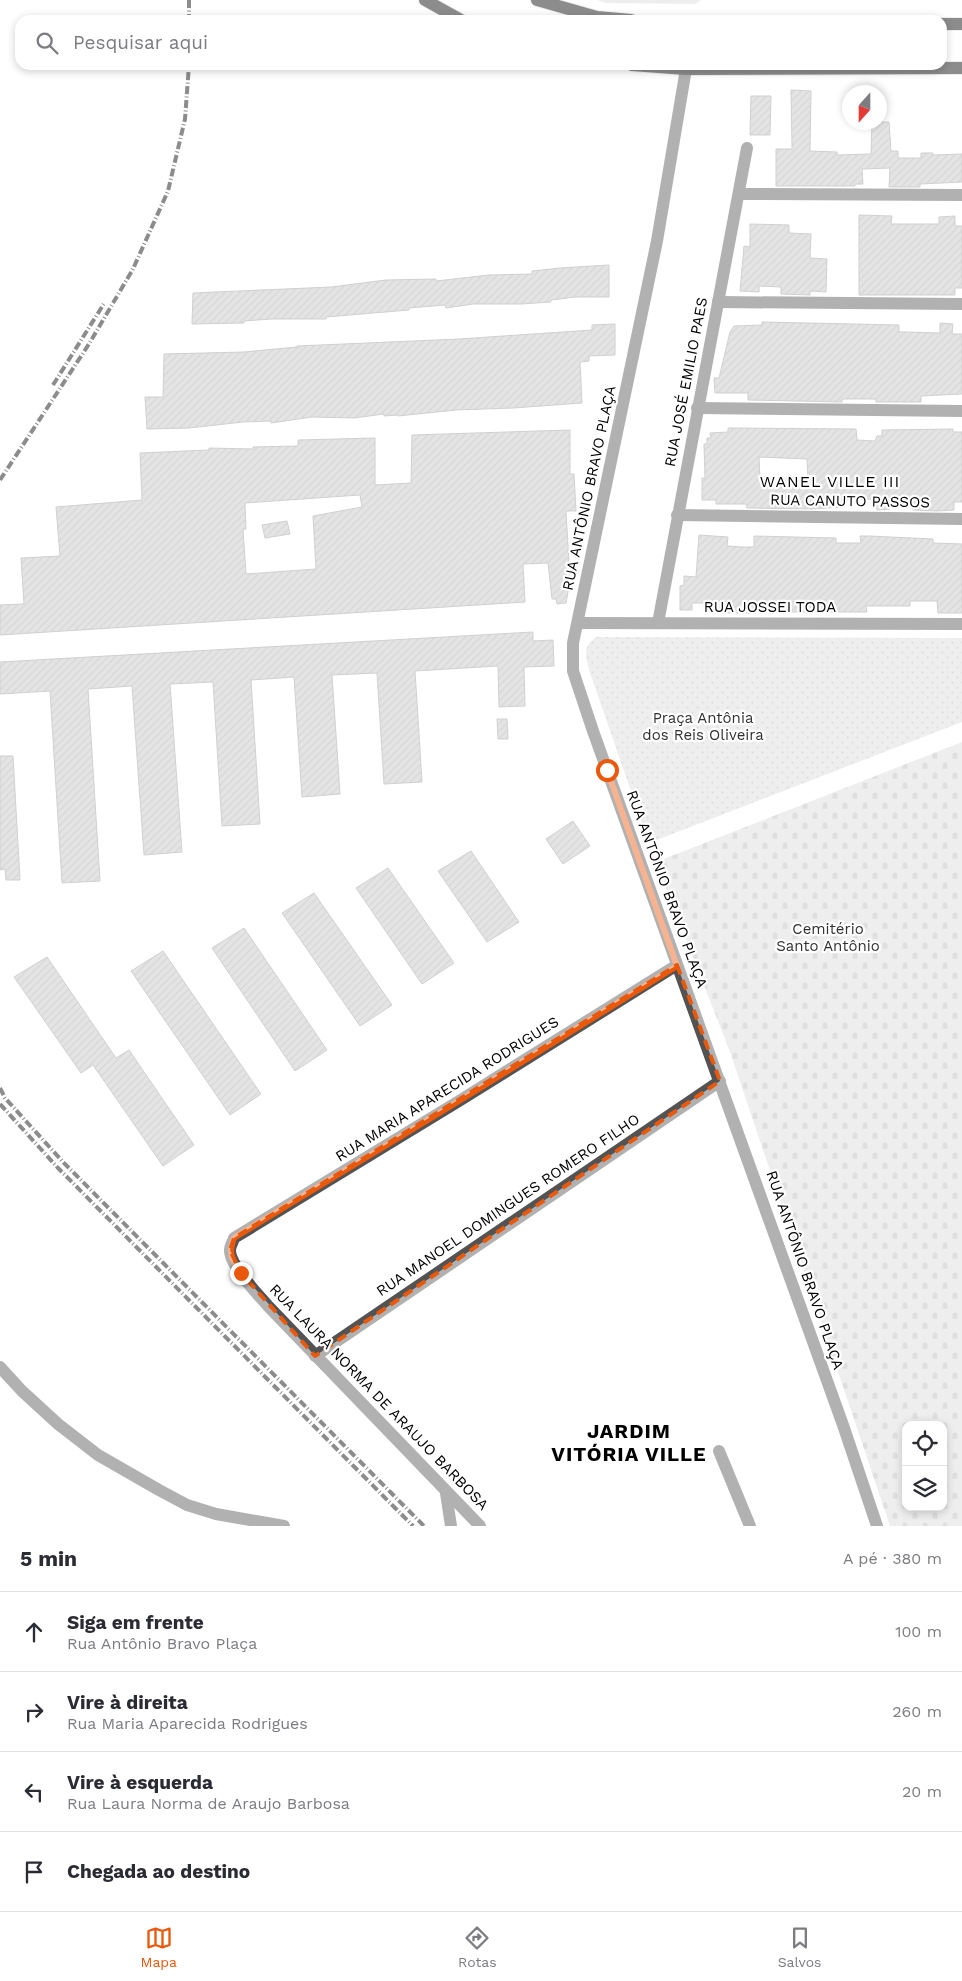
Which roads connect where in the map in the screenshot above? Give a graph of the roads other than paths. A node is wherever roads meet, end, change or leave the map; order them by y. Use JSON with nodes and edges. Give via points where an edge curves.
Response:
{"nodes":[{"id":1,"x":425,"y":0,"type":"edge"},
{"id":2,"x":536,"y":0,"type":"edge"},
{"id":3,"x":452,"y":15,"type":"edge"},
{"id":4,"x":593,"y":15,"type":"edge"},
{"id":5,"x":947,"y":24,"type":"edge"},
{"id":6,"x":962,"y":24,"type":"edge"},
{"id":7,"x":947,"y":68,"type":"edge"},
{"id":8,"x":962,"y":68,"type":"edge"},
{"id":9,"x":686,"y":70,"type":"edge"},
{"id":10,"x":747,"y":148,"type":"dead end"},
{"id":11,"x":739,"y":194,"type":"junction"},
{"id":12,"x":962,"y":195,"type":"edge"},
{"id":13,"x":718,"y":302,"type":"junction"},
{"id":14,"x":962,"y":304,"type":"edge"},
{"id":15,"x":698,"y":408,"type":"junction"},
{"id":16,"x":962,"y":411,"type":"edge"},
{"id":17,"x":677,"y":515,"type":"junction"},
{"id":18,"x":962,"y":519,"type":"edge"},
{"id":19,"x":578,"y":622,"type":"junction"},
{"id":20,"x":658,"y":623,"type":"junction"},
{"id":21,"x":962,"y":624,"type":"edge"},
{"id":22,"x":677,"y":966,"type":"junction"},
{"id":23,"x":720,"y":1081,"type":"junction"},
{"id":24,"x":234,"y":1238,"type":"joint"},
{"id":25,"x":315,"y":1356,"type":"junction"},
{"id":26,"x":0,"y":1367,"type":"edge"},
{"id":27,"x":718,"y":1451,"type":"dead end"},
{"id":28,"x":446,"y":1493,"type":"junction"},
{"id":29,"x":284,"y":1526,"type":"edge"},
{"id":30,"x":451,"y":1526,"type":"edge"},
{"id":31,"x":480,"y":1526,"type":"edge"},
{"id":32,"x":750,"y":1526,"type":"edge"},
{"id":33,"x":876,"y":1526,"type":"edge"}],
"edges":[{"from":1,"to":3,"type":"main road"},
{"from":2,"to":4,"type":"main road"},
{"from":5,"to":6,"type":"main road"},
{"from":7,"to":8,"type":"main road"},
{"from":9,"to":19,"type":"street","name":"RUA ANTÔNIO BRAVO PLAÇA","via":[[657,241]]},
{"from":10,"to":11,"type":"street","name":"RUA JOSÉ EMILIO PAES"},
{"from":11,"to":12,"type":"street"},
{"from":11,"to":13,"type":"street","name":"RUA JOSÉ EMILIO PAES"},
{"from":13,"to":14,"type":"street"},
{"from":13,"to":15,"type":"street","name":"RUA JOSÉ EMILIO PAES"},
{"from":15,"to":16,"type":"street"},
{"from":15,"to":17,"type":"street","name":"RUA JOSÉ EMILIO PAES"},
{"from":17,"to":18,"type":"street","name":"RUA CANUTO PASSOS"},
{"from":17,"to":20,"type":"street","name":"RUA JOSÉ EMILIO PAES"},
{"from":19,"to":20,"type":"street","name":"RUA JOSSEI TODA"},
{"from":19,"to":22,"type":"street","name":"RUA ANTÔNIO BRAVO PLAÇA","via":[[573,643],[573,671],[579,692]]},
{"from":20,"to":21,"type":"street","name":"RUA JOSSEI TODA"},
{"from":22,"to":23,"type":"street","name":"RUA ANTÔNIO BRAVO PLAÇA"},
{"from":22,"to":24,"type":"street","name":"RUA MARIA APARECIDA RODRIGUES"},
{"from":23,"to":25,"type":"street","name":"RUA MANOEL DOMINGUES ROMERO FILHO"},
{"from":23,"to":33,"type":"street","name":"RUA ANTÔNIO BRAVO PLAÇA"},
{"from":24,"to":25,"type":"street","name":"RUA LAURA NORMA DE ARAUJO BARBOSA","via":[[230,1250],[241,1273]]},
{"from":25,"to":28,"type":"street","name":"RUA LAURA NORMA DE ARAUJO BARBOSA"},
{"from":26,"to":29,"type":"street","via":[[64,1429],[98,1455],[159,1490],[216,1514]]},
{"from":27,"to":32,"type":"street"},
{"from":28,"to":30,"type":"street"},
{"from":28,"to":31,"type":"street","name":"RUA LAURA NORMA DE ARAUJO BARBOSA"}]}
